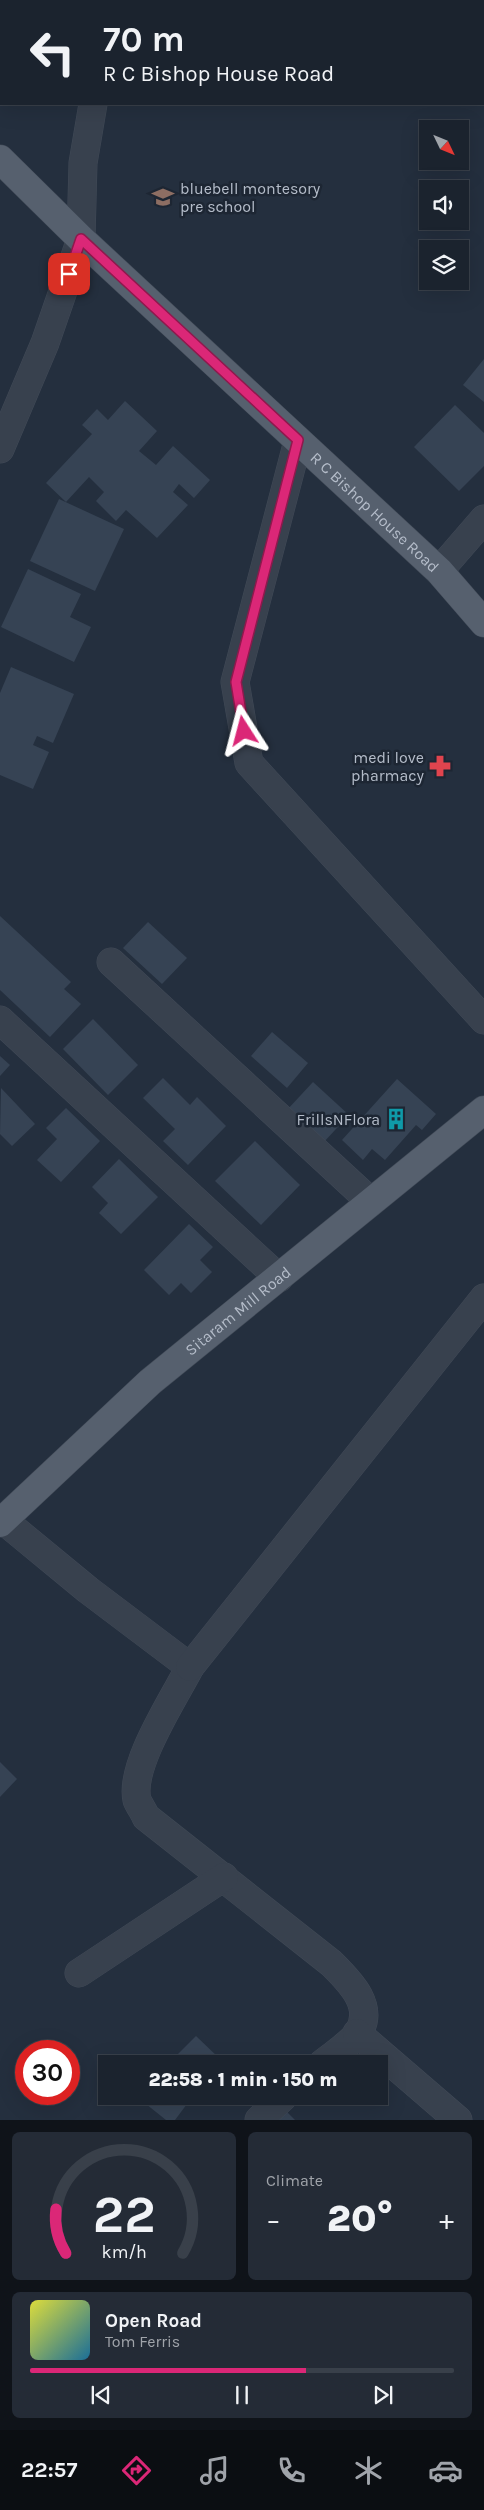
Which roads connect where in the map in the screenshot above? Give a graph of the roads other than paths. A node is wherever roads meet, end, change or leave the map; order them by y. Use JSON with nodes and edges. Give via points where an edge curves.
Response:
{"nodes":[{"id":1,"x":93,"y":105,"type":"edge"},
{"id":2,"x":0,"y":159,"type":"edge"},
{"id":3,"x":81,"y":239,"type":"junction"},
{"id":4,"x":298,"y":440,"type":"junction"},
{"id":5,"x":0,"y":449,"type":"edge"},
{"id":6,"x":484,"y":519,"type":"edge"},
{"id":7,"x":439,"y":571,"type":"junction"},
{"id":8,"x":484,"y":623,"type":"edge"},
{"id":9,"x":111,"y":962,"type":"dead end"},
{"id":10,"x":0,"y":1020,"type":"edge"},
{"id":11,"x":484,"y":1020,"type":"edge"},
{"id":12,"x":484,"y":1110,"type":"edge"},
{"id":13,"x":371,"y":1202,"type":"junction"},
{"id":14,"x":279,"y":1278,"type":"junction"},
{"id":15,"x":484,"y":1298,"type":"edge"},
{"id":16,"x":2,"y":1521,"type":"edge"},
{"id":17,"x":190,"y":1667,"type":"junction"},
{"id":18,"x":224,"y":1877,"type":"junction"},
{"id":19,"x":79,"y":1974,"type":"dead end"},
{"id":20,"x":358,"y":2033,"type":"junction"},
{"id":21,"x":332,"y":2055,"type":"edge"},
{"id":22,"x":275,"y":2105,"type":"edge"},
{"id":23,"x":259,"y":2120,"type":"edge"},
{"id":24,"x":458,"y":2120,"type":"edge"}],
"edges":[{"from":1,"to":3,"type":"street","via":[[83,163]]},
{"from":2,"to":3,"type":"main road","name":"R C Bishop House Road"},
{"from":3,"to":4,"type":"main road","name":"R C Bishop House Road"},
{"from":3,"to":5,"type":"street","via":[[45,343]]},
{"from":4,"to":7,"type":"main road","name":"R C Bishop House Road"},
{"from":4,"to":11,"type":"street","via":[[236,682],[249,763]]},
{"from":6,"to":7,"type":"street"},
{"from":7,"to":8,"type":"main road","name":"R C Bishop House Road"},
{"from":9,"to":13,"type":"street"},
{"from":10,"to":14,"type":"street"},
{"from":12,"to":13,"type":"main road","name":"Sitaram Mill Road"},
{"from":13,"to":14,"type":"main road","name":"Sitaram Mill Road"},
{"from":14,"to":16,"type":"main road","name":"Sitaram Mill Road","via":[[150,1382]]},
{"from":15,"to":17,"type":"street"},
{"from":16,"to":17,"type":"street"},
{"from":17,"to":18,"type":"street","via":[[143,1757],[137,1778],[137,1800],[146,1817]]},
{"from":18,"to":19,"type":"street"},
{"from":18,"to":20,"type":"street","via":[[331,1962],[351,1983],[364,2017]]},
{"from":20,"to":21,"type":"street"},
{"from":20,"to":24,"type":"street"},
{"from":22,"to":23,"type":"street"}]}
